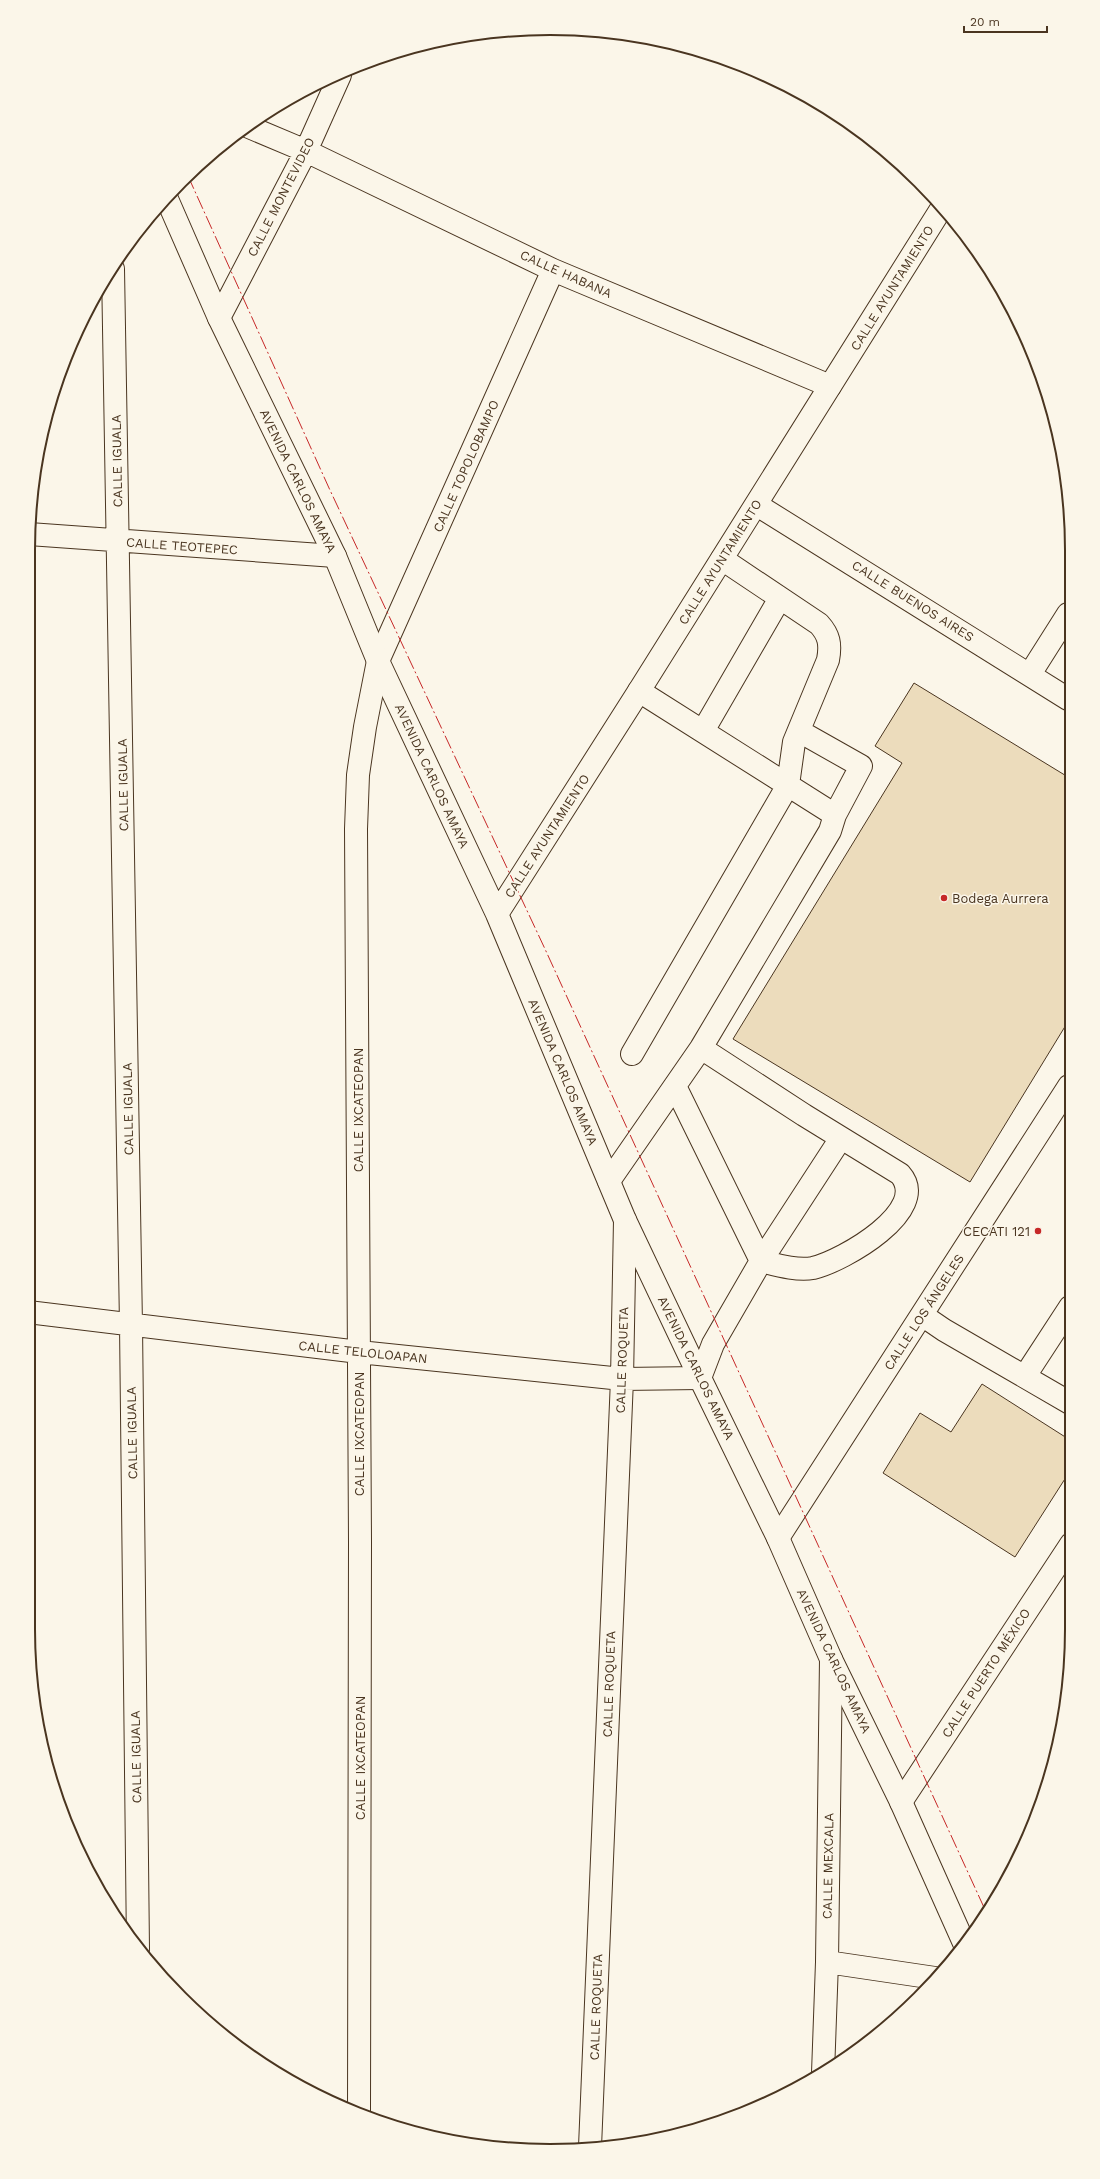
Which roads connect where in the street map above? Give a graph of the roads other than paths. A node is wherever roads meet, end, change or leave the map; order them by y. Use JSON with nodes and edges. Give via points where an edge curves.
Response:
{"nodes":[{"id":1,"x":337,"y":81,"type":"edge"},
{"id":2,"x":255,"y":128,"type":"edge"},
{"id":3,"x":306,"y":150,"type":"junction"},
{"id":4,"x":169,"y":204,"type":"edge"},
{"id":5,"x":939,"y":212,"type":"edge"},
{"id":6,"x":553,"y":270,"type":"junction"},
{"id":7,"x":113,"y":278,"type":"edge"},
{"id":8,"x":219,"y":318,"type":"junction"},
{"id":9,"x":830,"y":386,"type":"junction"},
{"id":10,"x":757,"y":505,"type":"junction"},
{"id":11,"x":35,"y":535,"type":"edge"},
{"id":12,"x":119,"y":542,"type":"junction"},
{"id":13,"x":335,"y":556,"type":"junction"},
{"id":14,"x":722,"y":559,"type":"junction"},
{"id":15,"x":780,"y":598,"type":"junction"},
{"id":16,"x":1065,"y":619,"type":"edge"},
{"id":17,"x":378,"y":661,"type":"junction"},
{"id":18,"x":1030,"y":674,"type":"junction"},
{"id":19,"x":639,"y":691,"type":"junction"},
{"id":20,"x":1065,"y":697,"type":"edge"},
{"id":21,"x":703,"y":731,"type":"junction"},
{"id":22,"x":799,"y":731,"type":"junction"},
{"id":23,"x":788,"y":785,"type":"junction"},
{"id":24,"x":835,"y":815,"type":"junction"},
{"id":25,"x":497,"y":914,"type":"junction"},
{"id":26,"x":701,"y":1048,"type":"junction"},
{"id":27,"x":632,"y":1054,"type":"dead end"},
{"id":28,"x":675,"y":1086,"type":"junction"},
{"id":29,"x":1065,"y":1092,"type":"edge"},
{"id":30,"x":841,"y":1138,"type":"junction"},
{"id":31,"x":609,"y":1181,"type":"junction"},
{"id":32,"x":626,"y":1220,"type":"junction"},
{"id":33,"x":761,"y":1262,"type":"junction"},
{"id":34,"x":35,"y":1313,"type":"edge"},
{"id":35,"x":922,"y":1315,"type":"junction"},
{"id":36,"x":1065,"y":1315,"type":"edge"},
{"id":37,"x":131,"y":1325,"type":"junction"},
{"id":38,"x":358,"y":1352,"type":"junction"},
{"id":39,"x":1025,"y":1376,"type":"junction"},
{"id":40,"x":700,"y":1378,"type":"junction"},
{"id":41,"x":622,"y":1379,"type":"junction"},
{"id":42,"x":1065,"y":1400,"type":"edge"},
{"id":43,"x":778,"y":1538,"type":"junction"},
{"id":44,"x":1065,"y":1553,"type":"edge"},
{"id":45,"x":831,"y":1659,"type":"junction"},
{"id":46,"x":901,"y":1802,"type":"junction"},
{"id":47,"x":138,"y":1938,"type":"edge"},
{"id":48,"x":962,"y":1939,"type":"edge"},
{"id":49,"x":827,"y":1962,"type":"junction"},
{"id":50,"x":929,"y":1977,"type":"edge"},
{"id":51,"x":823,"y":2065,"type":"edge"},
{"id":52,"x":359,"y":2107,"type":"edge"},
{"id":53,"x":590,"y":2142,"type":"edge"}],
"edges":[{"from":1,"to":3,"type":"street","name":"CALLE MONTEVIDEO"},
{"from":2,"to":3,"type":"street","name":"CALLE HABANA"},
{"from":3,"to":6,"type":"street","name":"CALLE HABANA"},
{"from":3,"to":8,"type":"street","name":"CALLE MONTEVIDEO"},
{"from":4,"to":8,"type":"street","name":"AVENIDA CARLOS AMAYA"},
{"from":5,"to":9,"type":"street","name":"CALLE AYUNTAMIENTO"},
{"from":6,"to":9,"type":"street","name":"CALLE HABANA"},
{"from":6,"to":17,"type":"street","name":"CALLE TOPOLOBAMPO"},
{"from":7,"to":12,"type":"street","name":"CALLE IGUALA"},
{"from":8,"to":13,"type":"street","name":"AVENIDA CARLOS AMAYA"},
{"from":9,"to":10,"type":"street","name":"CALLE AYUNTAMIENTO"},
{"from":10,"to":14,"type":"street","name":"CALLE AYUNTAMIENTO"},
{"from":10,"to":18,"type":"street","name":"CALLE BUENOS AIRES"},
{"from":11,"to":12,"type":"street","name":"CALLE TEOTEPEC"},
{"from":12,"to":13,"type":"street","name":"CALLE TEOTEPEC"},
{"from":12,"to":37,"type":"street","name":"CALLE IGUALA"},
{"from":13,"to":17,"type":"street","name":"AVENIDA CARLOS AMAYA"},
{"from":14,"to":15,"type":"street"},
{"from":14,"to":19,"type":"street","name":"CALLE AYUNTAMIENTO"},
{"from":15,"to":21,"type":"street"},
{"from":15,"to":22,"type":"street","via":[[819,624],[830,640],[828,660]]},
{"from":16,"to":18,"type":"street"},
{"from":17,"to":25,"type":"street","name":"AVENIDA CARLOS AMAYA"},
{"from":17,"to":38,"type":"street","name":"CALLE IXCATEOPAN","via":[[358,775],[356,829]]},
{"from":18,"to":20,"type":"street","name":"CALLE BUENOS AIRES"},
{"from":19,"to":21,"type":"street"},
{"from":19,"to":25,"type":"street","name":"CALLE AYUNTAMIENTO"},
{"from":21,"to":23,"type":"street"},
{"from":22,"to":23,"type":"street","via":[[794,742]]},
{"from":22,"to":24,"type":"street","via":[[861,766]]},
{"from":23,"to":24,"type":"street"},
{"from":23,"to":27,"type":"street"},
{"from":24,"to":26,"type":"street","via":[[830,831]]},
{"from":25,"to":31,"type":"street","name":"AVENIDA CARLOS AMAYA"},
{"from":26,"to":28,"type":"street"},
{"from":26,"to":30,"type":"street"},
{"from":28,"to":31,"type":"street"},
{"from":28,"to":33,"type":"street"},
{"from":29,"to":35,"type":"street","name":"CALLE LOS ÁNGELES"},
{"from":30,"to":33,"type":"street"},
{"from":30,"to":33,"type":"street","via":[[900,1174],[907,1181],[905,1204],[886,1226],[862,1247],[834,1261],[812,1268]]},
{"from":31,"to":32,"type":"street","name":"AVENIDA CARLOS AMAYA"},
{"from":32,"to":40,"type":"street","name":"AVENIDA CARLOS AMAYA"},
{"from":32,"to":41,"type":"street","name":"CALLE ROQUETA"},
{"from":33,"to":40,"type":"street","via":[[713,1344]]},
{"from":34,"to":37,"type":"street","name":"CALLE TELOLOAPAN"},
{"from":35,"to":39,"type":"street"},
{"from":35,"to":43,"type":"street","name":"CALLE LOS ÁNGELES"},
{"from":36,"to":39,"type":"street"},
{"from":37,"to":38,"type":"street","name":"CALLE TELOLOAPAN"},
{"from":37,"to":47,"type":"street","name":"CALLE IGUALA"},
{"from":38,"to":41,"type":"street","name":"CALLE TELOLOAPAN"},
{"from":38,"to":52,"type":"street","name":"CALLE IXCATEOPAN"},
{"from":39,"to":42,"type":"street"},
{"from":40,"to":41,"type":"street","name":"CALLE TELOLOAPAN"},
{"from":40,"to":43,"type":"street","name":"AVENIDA CARLOS AMAYA"},
{"from":41,"to":53,"type":"street","name":"CALLE ROQUETA"},
{"from":43,"to":45,"type":"street","name":"AVENIDA CARLOS AMAYA"},
{"from":44,"to":46,"type":"street","name":"CALLE PUERTO MÉXICO"},
{"from":45,"to":46,"type":"street","name":"AVENIDA CARLOS AMAYA"},
{"from":45,"to":49,"type":"street","name":"CALLE MEXCALA"},
{"from":46,"to":48,"type":"street","name":"AVENIDA CARLOS AMAYA"},
{"from":49,"to":50,"type":"street"},
{"from":49,"to":51,"type":"street","name":"CALLE MEXCALA"}]}
